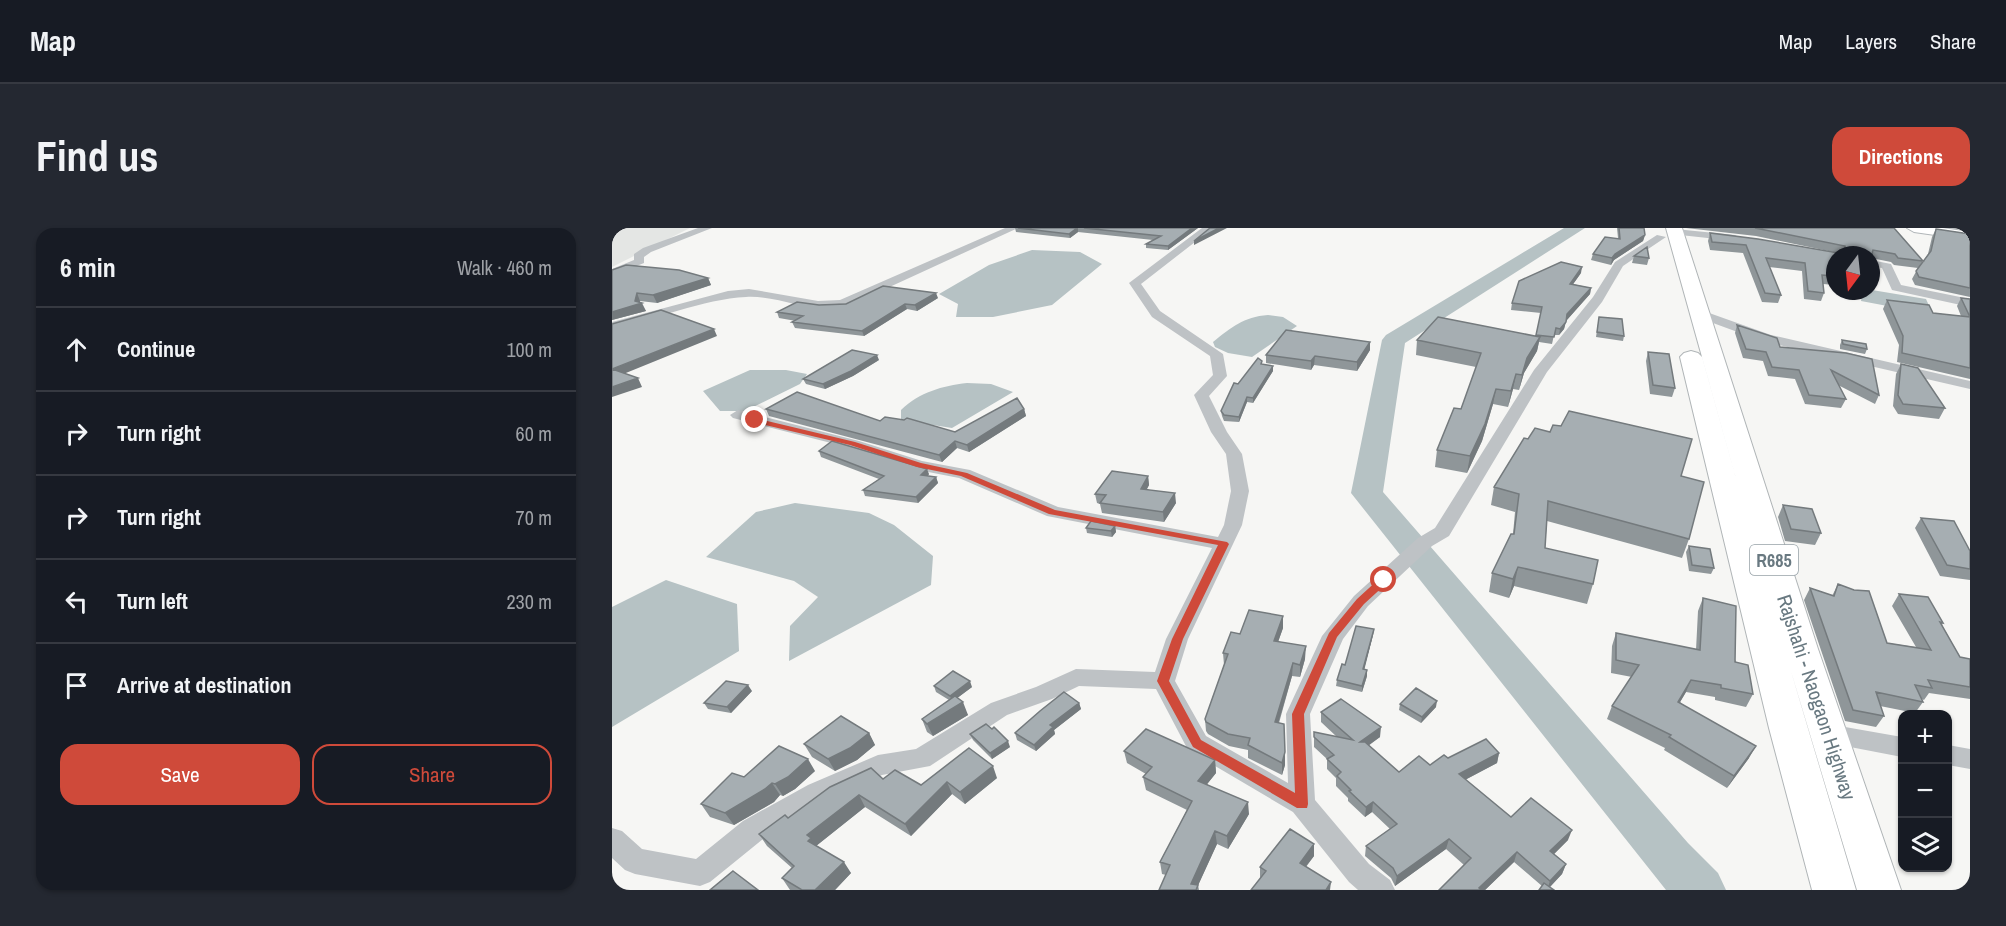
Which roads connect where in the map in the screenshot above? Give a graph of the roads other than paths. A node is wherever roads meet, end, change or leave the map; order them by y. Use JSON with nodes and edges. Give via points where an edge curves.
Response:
{"nodes":[{"id":1,"x":707,"y":228,"type":"edge"},
{"id":2,"x":1013,"y":228,"type":"edge"},
{"id":3,"x":1208,"y":228,"type":"edge"},
{"id":4,"x":1914,"y":228,"type":"edge"},
{"id":5,"x":1970,"y":236,"type":"edge"},
{"id":6,"x":1669,"y":237,"type":"edge"},
{"id":7,"x":1744,"y":240,"type":"edge"},
{"id":8,"x":1880,"y":265,"type":"edge"},
{"id":9,"x":612,"y":273,"type":"edge"},
{"id":10,"x":1970,"y":303,"type":"edge"},
{"id":11,"x":1698,"y":313,"type":"junction"},
{"id":12,"x":612,"y":326,"type":"edge"},
{"id":13,"x":1970,"y":385,"type":"edge"},
{"id":14,"x":738,"y":415,"type":"dead end"},
{"id":15,"x":1733,"y":468,"type":"junction"},
{"id":16,"x":1224,"y":544,"type":"junction"},
{"id":17,"x":1163,"y":681,"type":"junction"},
{"id":18,"x":1828,"y":734,"type":"junction"},
{"id":19,"x":1898,"y":746,"type":"edge"},
{"id":20,"x":1952,"y":756,"type":"edge"},
{"id":21,"x":1970,"y":759,"type":"edge"},
{"id":22,"x":1302,"y":804,"type":"junction"},
{"id":23,"x":612,"y":840,"type":"edge"},
{"id":24,"x":1380,"y":890,"type":"edge"},
{"id":25,"x":1834,"y":890,"type":"edge"},
{"id":26,"x":1879,"y":890,"type":"edge"}],
"edges":[{"from":1,"to":9,"type":"street","via":[[647,250],[638,256],[640,261]]},
{"from":2,"to":12,"type":"street","via":[[842,304],[818,305],[749,292]]},
{"from":3,"to":16,"type":"street","via":[[1135,283],[1156,314],[1216,354],[1220,376],[1201,395],[1234,454],[1240,491],[1233,525]]},
{"from":4,"to":5,"type":"main road"},
{"from":6,"to":7,"type":"street"},
{"from":6,"to":11,"type":"main road","name":"Rajshahi - Naogaon Highway","number":"R685"},
{"from":6,"to":15,"type":"main road","name":"Rajshahi - Naogaon Highway","number":"R685"},
{"from":6,"to":22,"type":"street","via":[[1619,264],[1598,299],[1541,370],[1442,532],[1425,542],[1360,602],[1333,636],[1298,714]]},
{"from":8,"to":10,"type":"street","via":[[1887,266],[1896,288]]},
{"from":11,"to":13,"type":"street","via":[[1767,338]]},
{"from":11,"to":15,"type":"main road","name":"Rajshahi - Naogaon Highway","number":"R685"},
{"from":14,"to":16,"type":"street","via":[[964,474],[1053,512]]},
{"from":15,"to":18,"type":"main road","name":"Rajshahi - Naogaon Highway","number":"R685"},
{"from":15,"to":25,"type":"main road","name":"Rajshahi - Naogaon Highway","number":"R685","via":[[1788,728]]},
{"from":16,"to":17,"type":"street","via":[[1177,639]]},
{"from":17,"to":22,"type":"street","via":[[1197,743]]},
{"from":17,"to":23,"type":"street","via":[[1076,677],[999,709],[921,759],[878,765],[817,793],[753,831],[700,873],[635,861]]},
{"from":18,"to":19,"type":"street"},
{"from":18,"to":26,"type":"main road","name":"Rajshahi - Naogaon Highway","number":"R685"},
{"from":20,"to":21,"type":"street"},
{"from":22,"to":24,"type":"street","via":[[1359,873]]}]}
